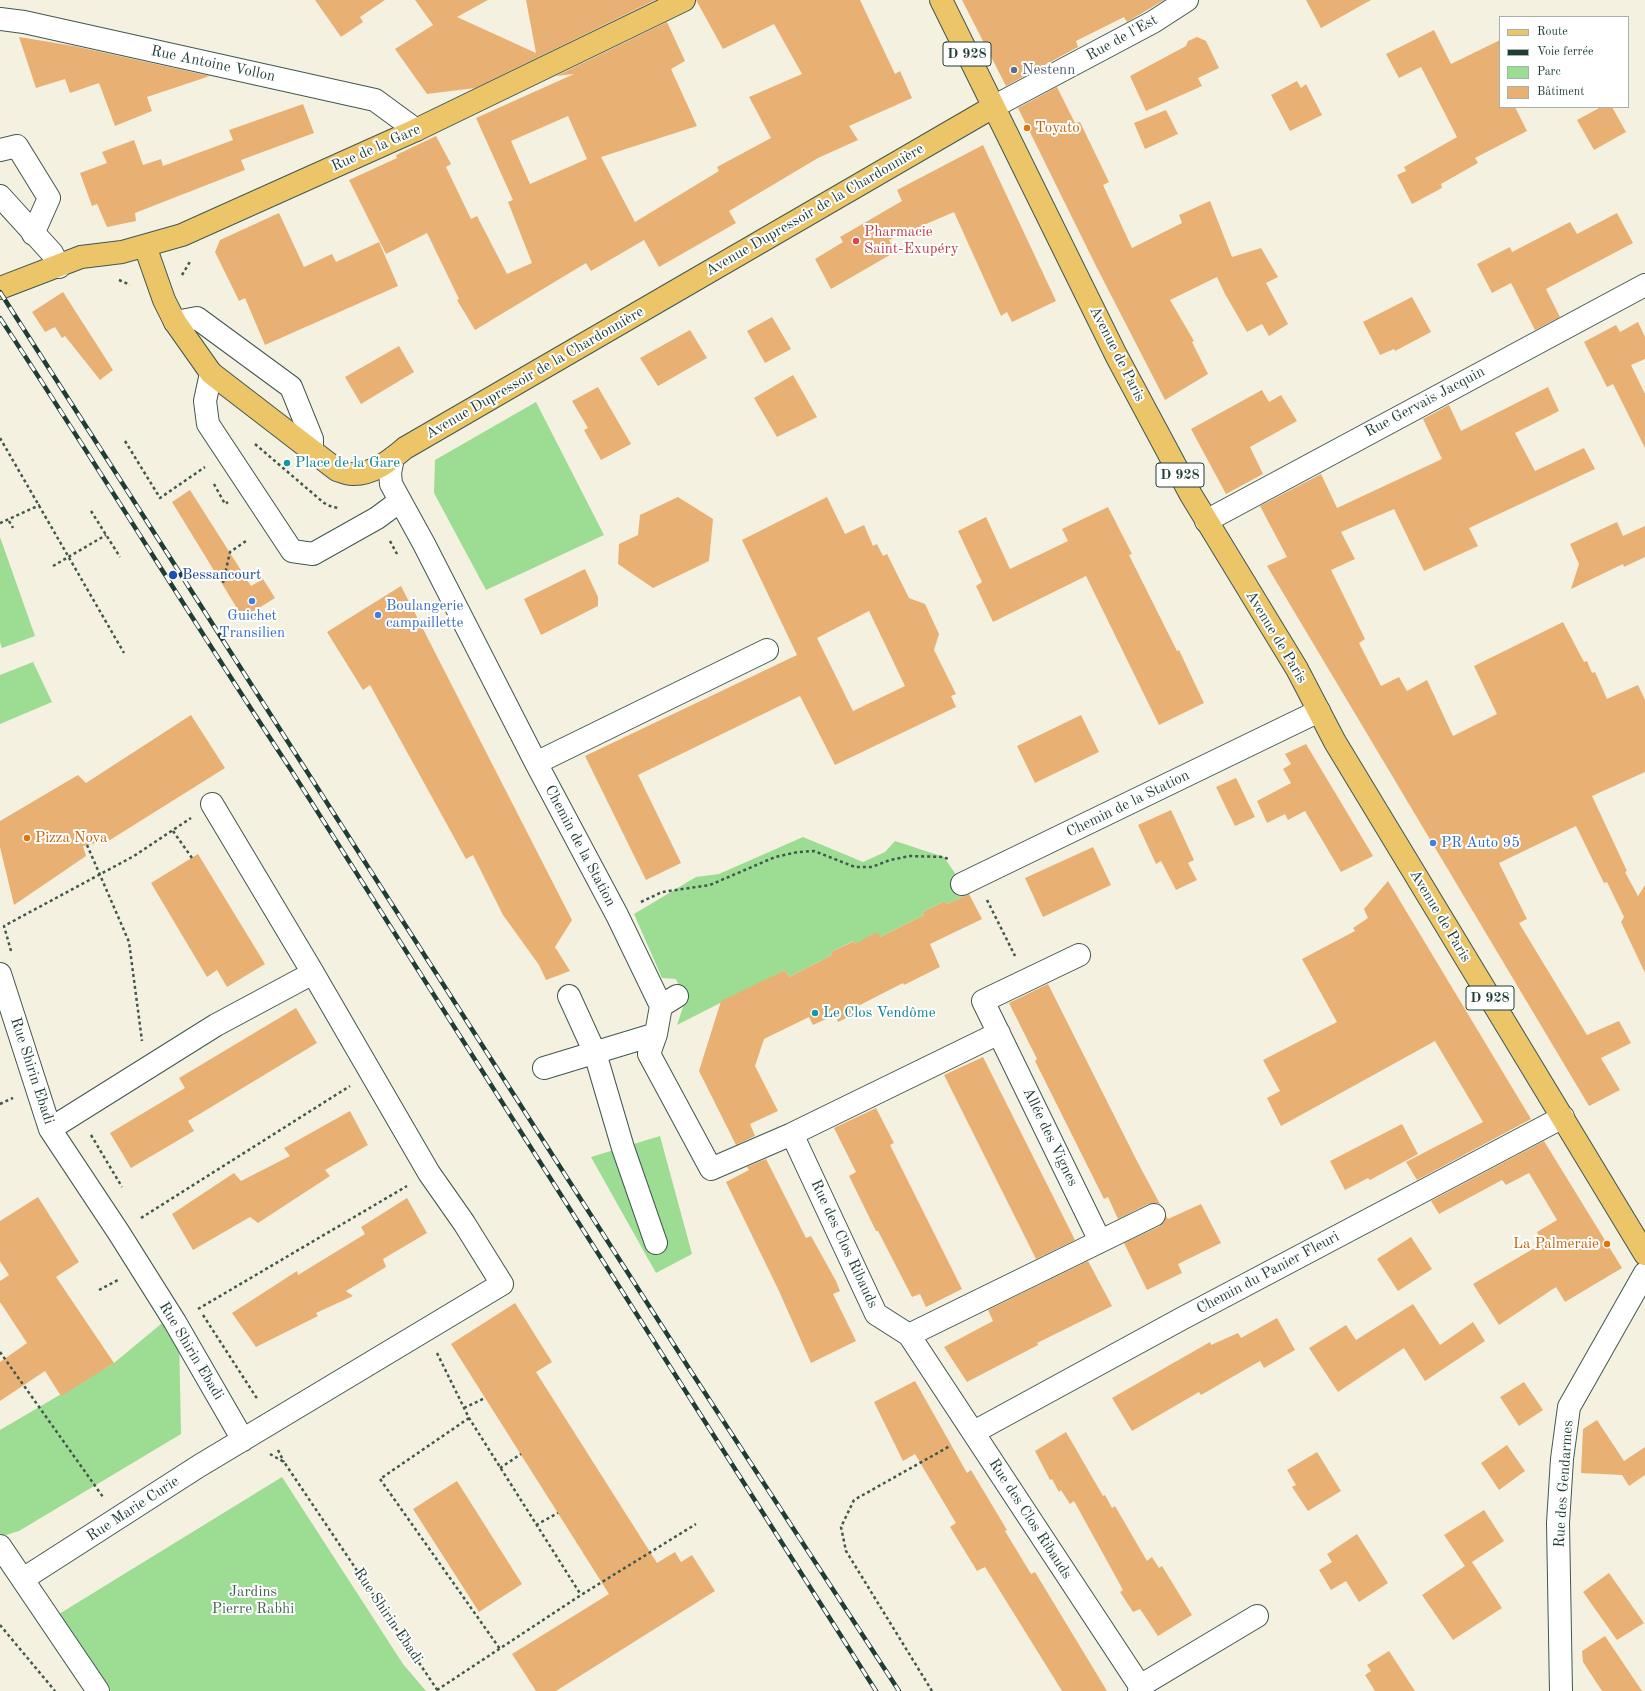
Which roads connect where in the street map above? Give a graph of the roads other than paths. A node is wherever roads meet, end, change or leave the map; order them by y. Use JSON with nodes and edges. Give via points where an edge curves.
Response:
{"nodes":[{"id":1,"x":684,"y":0,"type":"edge"},
{"id":2,"x":940,"y":0,"type":"edge"},
{"id":3,"x":1187,"y":0,"type":"edge"},
{"id":4,"x":0,"y":19,"type":"edge"},
{"id":5,"x":993,"y":108,"type":"junction"},
{"id":6,"x":416,"y":130,"type":"junction"},
{"id":7,"x":0,"y":150,"type":"edge"},
{"id":8,"x":0,"y":196,"type":"edge"},
{"id":9,"x":33,"y":234,"type":"junction"},
{"id":10,"x":145,"y":246,"type":"junction"},
{"id":11,"x":58,"y":267,"type":"junction"},
{"id":12,"x":1645,"y":284,"type":"edge"},
{"id":13,"x":0,"y":288,"type":"edge"},
{"id":14,"x":175,"y":322,"type":"junction"},
{"id":15,"x":211,"y":373,"type":"junction"},
{"id":16,"x":312,"y":451,"type":"junction"},
{"id":17,"x":393,"y":458,"type":"junction"},
{"id":18,"x":400,"y":501,"type":"junction"},
{"id":19,"x":1206,"y":521,"type":"junction"},
{"id":20,"x":767,"y":650,"type":"dead end"},
{"id":21,"x":1319,"y":711,"type":"junction"},
{"id":22,"x":536,"y":763,"type":"junction"},
{"id":23,"x":212,"y":804,"type":"road end"},
{"id":24,"x":970,"y":880,"type":"road end"},
{"id":25,"x":1079,"y":955,"type":"dead end"},
{"id":26,"x":313,"y":973,"type":"junction"},
{"id":27,"x":0,"y":974,"type":"edge"},
{"id":28,"x":569,"y":996,"type":"dead end"},
{"id":29,"x":999,"y":1033,"type":"junction"},
{"id":30,"x":656,"y":1034,"type":"junction"},
{"id":31,"x":595,"y":1053,"type":"junction"},
{"id":32,"x":544,"y":1068,"type":"dead end"},
{"id":33,"x":1563,"y":1117,"type":"junction"},
{"id":34,"x":50,"y":1129,"type":"junction"},
{"id":35,"x":792,"y":1134,"type":"junction"},
{"id":36,"x":1154,"y":1215,"type":"dead end"},
{"id":37,"x":1100,"y":1241,"type":"junction"},
{"id":38,"x":656,"y":1244,"type":"dead end"},
{"id":39,"x":1645,"y":1254,"type":"edge"},
{"id":40,"x":1645,"y":1273,"type":"edge"},
{"id":41,"x":909,"y":1336,"type":"junction"},
{"id":42,"x":974,"y":1432,"type":"junction"},
{"id":43,"x":243,"y":1440,"type":"junction"},
{"id":44,"x":0,"y":1546,"type":"edge"},
{"id":45,"x":23,"y":1579,"type":"junction"},
{"id":46,"x":1257,"y":1616,"type":"dead end"},
{"id":47,"x":1139,"y":1688,"type":"edge"},
{"id":48,"x":98,"y":1691,"type":"edge"},
{"id":49,"x":1561,"y":1691,"type":"edge"}],
"edges":[{"from":1,"to":6,"type":"main road","name":"Rue de la Gare"},
{"from":2,"to":5,"type":"main road","name":"Avenue de Paris","number":"D 928"},
{"from":3,"to":5,"type":"street","name":"Rue de l'Est","via":[[1153,22]]},
{"from":4,"to":6,"type":"street","name":"Rue Antoine Vollon","via":[[24,22],[375,100]]},
{"from":5,"to":17,"type":"main road","name":"Avenue Dupressoir de la Chardonnière","via":[[405,448]]},
{"from":5,"to":19,"type":"main road","name":"Avenue de Paris","number":"D 928","via":[[1116,354]]},
{"from":6,"to":10,"type":"main road","name":"Rue de la Gare","via":[[182,235]]},
{"from":7,"to":9,"type":"street","via":[[17,146],[49,198]]},
{"from":8,"to":9,"type":"street"},
{"from":9,"to":11,"type":"street","via":[[52,253]]},
{"from":10,"to":11,"type":"main road","name":"Rue de la Gare","via":[[122,252],[81,257]]},
{"from":10,"to":14,"type":"main road","name":"Avenue Dupressoir de la Chardonnière","via":[[164,300]]},
{"from":11,"to":13,"type":"main road","name":"Rue de la Gare"},
{"from":12,"to":19,"type":"street","name":"Rue Gervais Jacquin"},
{"from":14,"to":15,"type":"main road","name":"Avenue Dupressoir de la Chardonnière"},
{"from":14,"to":16,"type":"street","via":[[197,318],[291,387],[312,439]]},
{"from":15,"to":16,"type":"main road","name":"Avenue Dupressoir de la Chardonnière"},
{"from":15,"to":18,"type":"street","via":[[205,401],[208,424],[292,550],[313,554],[377,518]]},
{"from":16,"to":17,"type":"main road","name":"Avenue Dupressoir de la Chardonnière","via":[[337,470],[352,474],[374,469]]},
{"from":17,"to":18,"type":"street","name":"Chemin de la Station","via":[[391,484]]},
{"from":18,"to":22,"type":"street","name":"Chemin de la Station"},
{"from":19,"to":21,"type":"main road","name":"Avenue de Paris","number":"D 928","via":[[1297,669]]},
{"from":20,"to":22,"type":"street"},
{"from":21,"to":24,"type":"street","name":"Chemin de la Station"},
{"from":21,"to":33,"type":"main road","name":"Avenue de Paris","number":"D 928","via":[[1335,742]]},
{"from":22,"to":30,"type":"street","name":"Chemin de la Station","via":[[617,915],[669,1001]]},
{"from":23,"to":26,"type":"street"},
{"from":25,"to":29,"type":"street","name":"Allée des Vignes","via":[[983,1001]]},
{"from":26,"to":34,"type":"street","via":[[216,1025]]},
{"from":26,"to":43,"type":"street","name":"Rue Marie Curie","via":[[429,1173],[502,1284]]},
{"from":27,"to":34,"type":"street","name":"Rue Shirin Ebadi"},
{"from":28,"to":31,"type":"street"},
{"from":29,"to":35,"type":"street"},
{"from":29,"to":37,"type":"street","name":"Allée des Vignes"},
{"from":30,"to":31,"type":"street"},
{"from":30,"to":35,"type":"street","via":[[649,1054],[711,1169]]},
{"from":31,"to":32,"type":"street"},
{"from":31,"to":38,"type":"street","via":[[623,1148]]},
{"from":33,"to":39,"type":"main road","name":"Avenue de Paris","number":"D 928"},
{"from":33,"to":42,"type":"street","name":"Chemin du Panier Fleuri"},
{"from":34,"to":43,"type":"street","name":"Rue Shirin Ebadi","via":[[175,1322]]},
{"from":35,"to":41,"type":"street","name":"Rue des Clos Ribauds","via":[[876,1314]]},
{"from":36,"to":37,"type":"street"},
{"from":37,"to":41,"type":"street"},
{"from":40,"to":49,"type":"street","name":"Rue des Gendarmes","via":[[1569,1407],[1562,1459],[1558,1523]]},
{"from":41,"to":42,"type":"street","name":"Rue des Clos Ribauds"},
{"from":42,"to":47,"type":"street","name":"Rue des Clos Ribauds"},
{"from":43,"to":45,"type":"street","name":"Rue Marie Curie"},
{"from":44,"to":45,"type":"street"},
{"from":45,"to":48,"type":"street"},
{"from":46,"to":47,"type":"street","name":"Rue des Clos Ribauds"}]}
